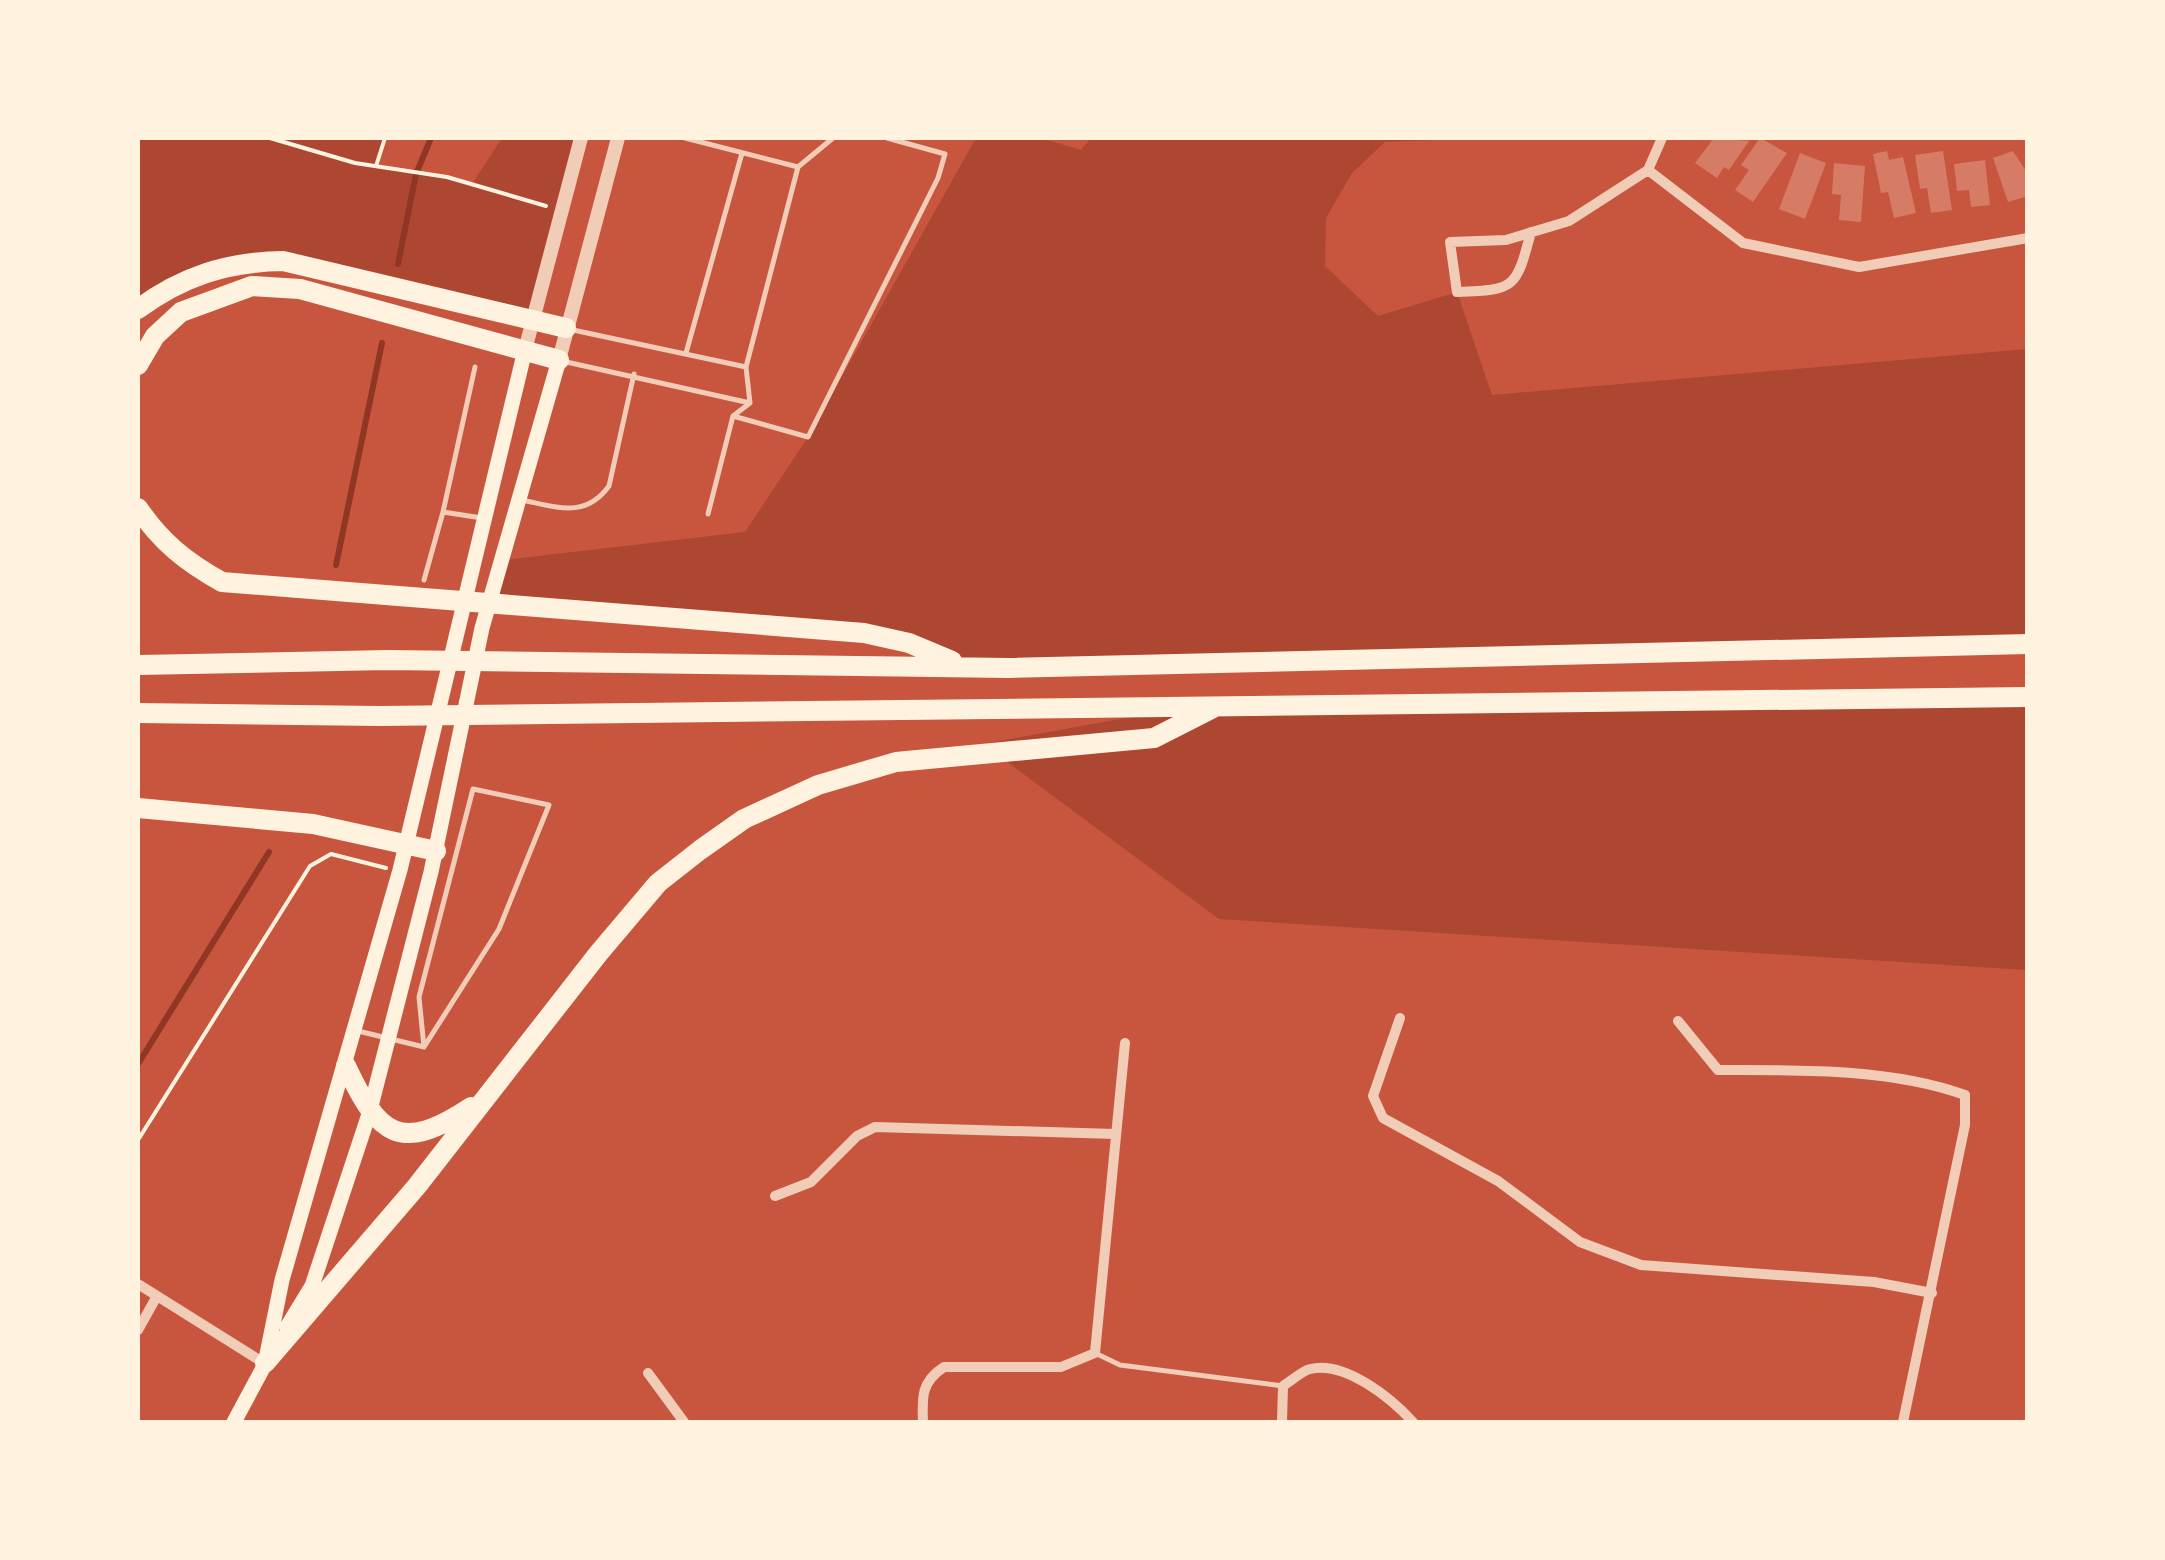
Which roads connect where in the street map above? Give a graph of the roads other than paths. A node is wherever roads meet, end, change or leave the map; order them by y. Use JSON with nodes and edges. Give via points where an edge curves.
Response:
{"nodes":[{"id":1,"x":581,"y":138,"type":"edge"},
{"id":2,"x":618,"y":138,"type":"edge"},
{"id":3,"x":686,"y":138,"type":"edge"},
{"id":4,"x":833,"y":138,"type":"edge"},
{"id":5,"x":887,"y":138,"type":"edge"},
{"id":6,"x":1662,"y":138,"type":"edge"},
{"id":7,"x":742,"y":152,"type":"junction"},
{"id":8,"x":798,"y":167,"type":"junction"},
{"id":9,"x":1648,"y":170,"type":"junction"},
{"id":10,"x":1530,"y":232,"type":"junction"},
{"id":11,"x":2028,"y":238,"type":"edge"},
{"id":12,"x":138,"y":308,"type":"edge"},
{"id":13,"x":530,"y":320,"type":"junction"},
{"id":14,"x":566,"y":328,"type":"junction"},
{"id":15,"x":525,"y":350,"type":"junction"},
{"id":16,"x":686,"y":353,"type":"junction"},
{"id":17,"x":559,"y":360,"type":"junction"},
{"id":18,"x":138,"y":365,"type":"edge"},
{"id":19,"x":474,"y":367,"type":"dead end"},
{"id":20,"x":746,"y":368,"type":"junction"},
{"id":21,"x":634,"y":374,"type":"junction"},
{"id":22,"x":750,"y":402,"type":"junction"},
{"id":23,"x":733,"y":416,"type":"junction"},
{"id":24,"x":522,"y":500,"type":"junction"},
{"id":25,"x":138,"y":508,"type":"edge"},
{"id":26,"x":443,"y":512,"type":"junction"},
{"id":27,"x":708,"y":514,"type":"dead end"},
{"id":28,"x":485,"y":518,"type":"junction"},
{"id":29,"x":424,"y":580,"type":"dead end"},
{"id":30,"x":2028,"y":644,"type":"edge"},
{"id":31,"x":138,"y":665,"type":"edge"},
{"id":32,"x":963,"y":666,"type":"junction"},
{"id":33,"x":2028,"y":698,"type":"edge"},
{"id":34,"x":1221,"y":704,"type":"junction"},
{"id":35,"x":138,"y":713,"type":"edge"},
{"id":36,"x":138,"y":808,"type":"edge"},
{"id":37,"x":406,"y":844,"type":"junction"},
{"id":38,"x":436,"y":851,"type":"junction"},
{"id":39,"x":1400,"y":1018,"type":"dead end"},
{"id":40,"x":1678,"y":1021,"type":"dead end"},
{"id":41,"x":356,"y":1031,"type":"junction"},
{"id":42,"x":388,"y":1038,"type":"junction"},
{"id":43,"x":1125,"y":1043,"type":"dead end"},
{"id":44,"x":424,"y":1047,"type":"junction"},
{"id":45,"x":346,"y":1066,"type":"junction"},
{"id":46,"x":485,"y":1098,"type":"junction"},
{"id":47,"x":369,"y":1114,"type":"junction"},
{"id":48,"x":1115,"y":1134,"type":"junction"},
{"id":49,"x":775,"y":1196,"type":"dead end"},
{"id":50,"x":138,"y":1284,"type":"edge"},
{"id":51,"x":1932,"y":1293,"type":"junction"},
{"id":52,"x":157,"y":1296,"type":"junction"},
{"id":53,"x":138,"y":1330,"type":"edge"},
{"id":54,"x":1095,"y":1353,"type":"junction"},
{"id":55,"x":265,"y":1363,"type":"junction"},
{"id":56,"x":648,"y":1373,"type":"dead end"},
{"id":57,"x":1283,"y":1386,"type":"junction"},
{"id":58,"x":234,"y":1422,"type":"edge"},
{"id":59,"x":684,"y":1422,"type":"edge"},
{"id":60,"x":922,"y":1422,"type":"edge"},
{"id":61,"x":1282,"y":1422,"type":"edge"},
{"id":62,"x":1413,"y":1422,"type":"edge"},
{"id":63,"x":1903,"y":1422,"type":"edge"}],
"edges":[{"from":1,"to":13,"type":"street"},
{"from":2,"to":14,"type":"street"},
{"from":3,"to":7,"type":"lane"},
{"from":4,"to":8,"type":"lane"},
{"from":5,"to":23,"type":"lane","via":[[945,154],[808,437]]},
{"from":6,"to":9,"type":"street"},
{"from":7,"to":8,"type":"lane"},
{"from":7,"to":16,"type":"lane"},
{"from":8,"to":20,"type":"lane"},
{"from":9,"to":10,"type":"street","via":[[1568,221]]},
{"from":9,"to":11,"type":"street","via":[[1742,244],[1859,267]]},
{"from":10,"to":10,"type":"street","via":[[1450,242],[1457,292],[1503,290],[1519,278]]},
{"from":12,"to":13,"type":"highway","via":[[204,271],[282,261]]},
{"from":13,"to":14,"type":"highway"},
{"from":13,"to":15,"type":"street"},
{"from":14,"to":16,"type":"lane"},
{"from":14,"to":17,"type":"street"},
{"from":15,"to":17,"type":"highway"},
{"from":15,"to":18,"type":"highway","via":[[300,290],[252,286],[182,312],[155,336]]},
{"from":15,"to":28,"type":"main road"},
{"from":16,"to":20,"type":"lane"},
{"from":17,"to":21,"type":"lane"},
{"from":17,"to":24,"type":"main road"},
{"from":19,"to":26,"type":"lane"},
{"from":20,"to":22,"type":"lane"},
{"from":21,"to":22,"type":"lane"},
{"from":21,"to":24,"type":"lane","via":[[609,486],[598,501],[576,510]]},
{"from":22,"to":23,"type":"lane"},
{"from":23,"to":27,"type":"lane"},
{"from":24,"to":38,"type":"main road","via":[[482,628]]},
{"from":25,"to":32,"type":"highway","via":[[159,539],[222,582],[864,632]]},
{"from":26,"to":28,"type":"lane"},
{"from":26,"to":29,"type":"lane"},
{"from":28,"to":37,"type":"main road"},
{"from":30,"to":32,"type":"highway"},
{"from":31,"to":32,"type":"highway","via":[[387,660]]},
{"from":33,"to":34,"type":"highway"},
{"from":34,"to":35,"type":"highway","via":[[380,716]]},
{"from":34,"to":46,"type":"highway","via":[[1154,738],[896,762],[818,785],[744,819],[658,883]]},
{"from":36,"to":37,"type":"highway","via":[[313,824]]},
{"from":37,"to":38,"type":"highway"},
{"from":37,"to":41,"type":"main road"},
{"from":38,"to":42,"type":"main road"},
{"from":39,"to":51,"type":"street","via":[[1374,1096],[1384,1118],[1498,1181],[1580,1242],[1640,1265],[1874,1282]]},
{"from":40,"to":51,"type":"street","via":[[1718,1070],[1930,1082],[1965,1095]]},
{"from":41,"to":42,"type":"lane"},
{"from":41,"to":45,"type":"main road"},
{"from":42,"to":44,"type":"lane"},
{"from":42,"to":47,"type":"main road"},
{"from":43,"to":48,"type":"street"},
{"from":44,"to":44,"type":"lane","via":[[499,929],[549,805],[473,789],[419,997]]},
{"from":45,"to":47,"type":"highway"},
{"from":45,"to":55,"type":"main road","via":[[282,1280]]},
{"from":46,"to":47,"type":"highway","via":[[436,1130],[400,1132]]},
{"from":46,"to":55,"type":"highway"},
{"from":47,"to":55,"type":"main road","via":[[312,1286]]},
{"from":48,"to":49,"type":"street","via":[[875,1127],[811,1182]]},
{"from":48,"to":54,"type":"street"},
{"from":50,"to":52,"type":"street"},
{"from":51,"to":63,"type":"street"},
{"from":52,"to":53,"type":"street"},
{"from":52,"to":55,"type":"street"},
{"from":54,"to":57,"type":"lane","via":[[1120,1365]]},
{"from":54,"to":60,"type":"street","via":[[1061,1367],[944,1367],[922,1390]]},
{"from":55,"to":58,"type":"main road"},
{"from":56,"to":59,"type":"street"},
{"from":57,"to":61,"type":"street"},
{"from":57,"to":62,"type":"street","via":[[1310,1369],[1337,1371],[1393,1400]]}]}
